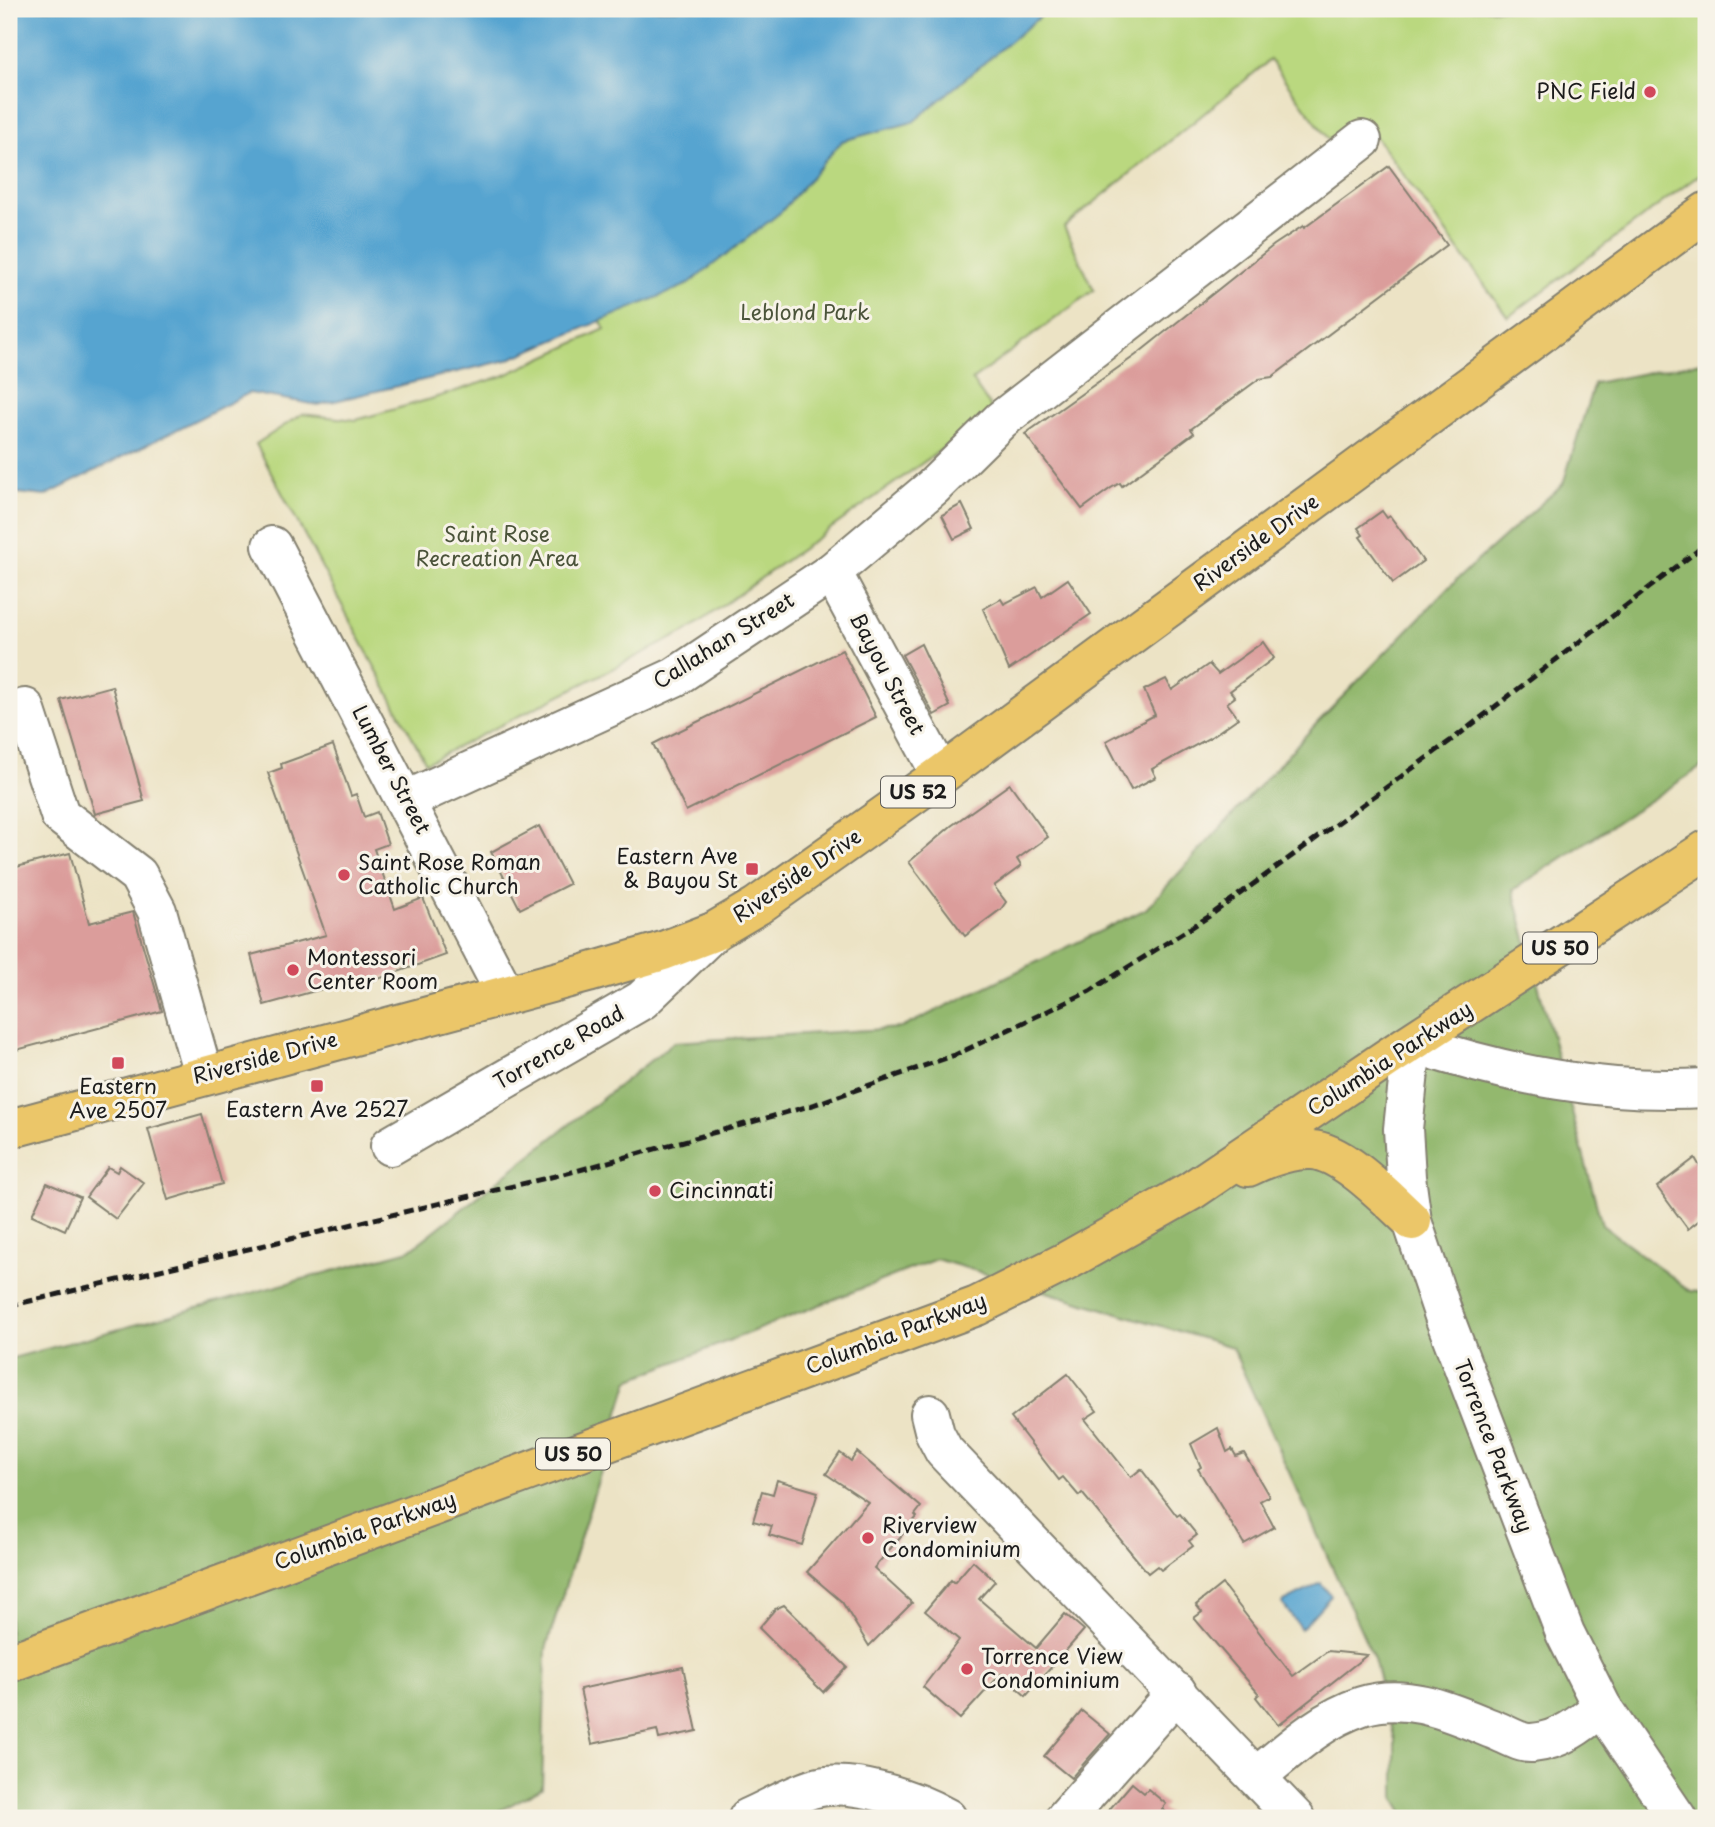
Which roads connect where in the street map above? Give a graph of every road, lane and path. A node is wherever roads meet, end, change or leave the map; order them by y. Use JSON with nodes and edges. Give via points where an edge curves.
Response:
{"nodes":[{"id":1,"x":1362,"y":140,"type":"dead end"},
{"id":2,"x":1706,"y":212,"type":"edge"},
{"id":3,"x":272,"y":546,"type":"dead end"},
{"id":4,"x":832,"y":572,"type":"junction"},
{"id":5,"x":9,"y":713,"type":"edge"},
{"id":6,"x":941,"y":775,"type":"junction"},
{"id":7,"x":407,"y":800,"type":"junction"},
{"id":8,"x":1706,"y":850,"type":"edge"},
{"id":9,"x":713,"y":932,"type":"junction"},
{"id":10,"x":506,"y":995,"type":"junction"},
{"id":11,"x":1412,"y":1043,"type":"junction"},
{"id":12,"x":203,"y":1074,"type":"junction"},
{"id":13,"x":1706,"y":1088,"type":"edge"},
{"id":14,"x":9,"y":1129,"type":"edge"},
{"id":15,"x":390,"y":1146,"type":"dead end"},
{"id":16,"x":1191,"y":1191,"type":"junction"},
{"id":17,"x":1412,"y":1221,"type":"junction"},
{"id":18,"x":930,"y":1414,"type":"dead end"},
{"id":19,"x":9,"y":1663,"type":"edge"},
{"id":20,"x":1177,"y":1692,"type":"junction"},
{"id":21,"x":1602,"y":1707,"type":"junction"},
{"id":22,"x":1256,"y":1777,"type":"junction"},
{"id":23,"x":748,"y":1818,"type":"edge"},
{"id":24,"x":947,"y":1818,"type":"edge"},
{"id":25,"x":1065,"y":1818,"type":"edge"},
{"id":26,"x":1295,"y":1818,"type":"edge"},
{"id":27,"x":1677,"y":1818,"type":"edge"}],
"edges":[{"from":1,"to":4,"type":"street","name":"Callahan Street","via":[[1001,420],[933,487]]},
{"from":2,"to":6,"type":"main road","name":"Riverside Drive","number":"US 52"},
{"from":3,"to":7,"type":"street","name":"Lumber Street"},
{"from":4,"to":6,"type":"street","name":"Bayou Street"},
{"from":4,"to":7,"type":"street","name":"Callahan Street","via":[[674,677]]},
{"from":5,"to":12,"type":"street","via":[[25,708],[61,814],[138,874],[157,911]]},
{"from":6,"to":9,"type":"main road","name":"Riverside Drive","number":"US 52","via":[[757,906]]},
{"from":7,"to":10,"type":"street","name":"Lumber Street"},
{"from":8,"to":11,"type":"main road","name":"Columbia Parkway","number":"US 50"},
{"from":9,"to":10,"type":"main road","name":"Riverside Drive","number":"US 52","via":[[663,951]]},
{"from":9,"to":15,"type":"street","name":"Torrence Road","via":[[642,1000]]},
{"from":10,"to":12,"type":"main road","name":"Riverside Drive","number":"US 52"},
{"from":11,"to":13,"type":"street","via":[[1474,1062],[1585,1085],[1624,1090]]},
{"from":11,"to":16,"type":"main road","name":"Columbia Parkway","number":"US 50"},
{"from":11,"to":17,"type":"street","name":"Torrence Parkway","via":[[1403,1129]]},
{"from":12,"to":14,"type":"main road","name":"Riverside Drive","number":"US 52"},
{"from":16,"to":17,"type":"main road","via":[[1272,1156],[1312,1150],[1342,1162]]},
{"from":16,"to":19,"type":"main road","name":"Columbia Parkway","number":"US 50","via":[[977,1306]]},
{"from":17,"to":21,"type":"street","name":"Torrence Parkway","via":[[1565,1633]]},
{"from":18,"to":20,"type":"street","via":[[944,1451]]},
{"from":20,"to":22,"type":"street"},
{"from":20,"to":25,"type":"street"},
{"from":21,"to":22,"type":"street","via":[[1575,1729],[1529,1744],[1417,1702],[1364,1705],[1295,1743]]},
{"from":21,"to":27,"type":"street","name":"Torrence Parkway"},
{"from":22,"to":26,"type":"street"},
{"from":23,"to":24,"type":"street","via":[[814,1788],[843,1787],[871,1789]]}]}
